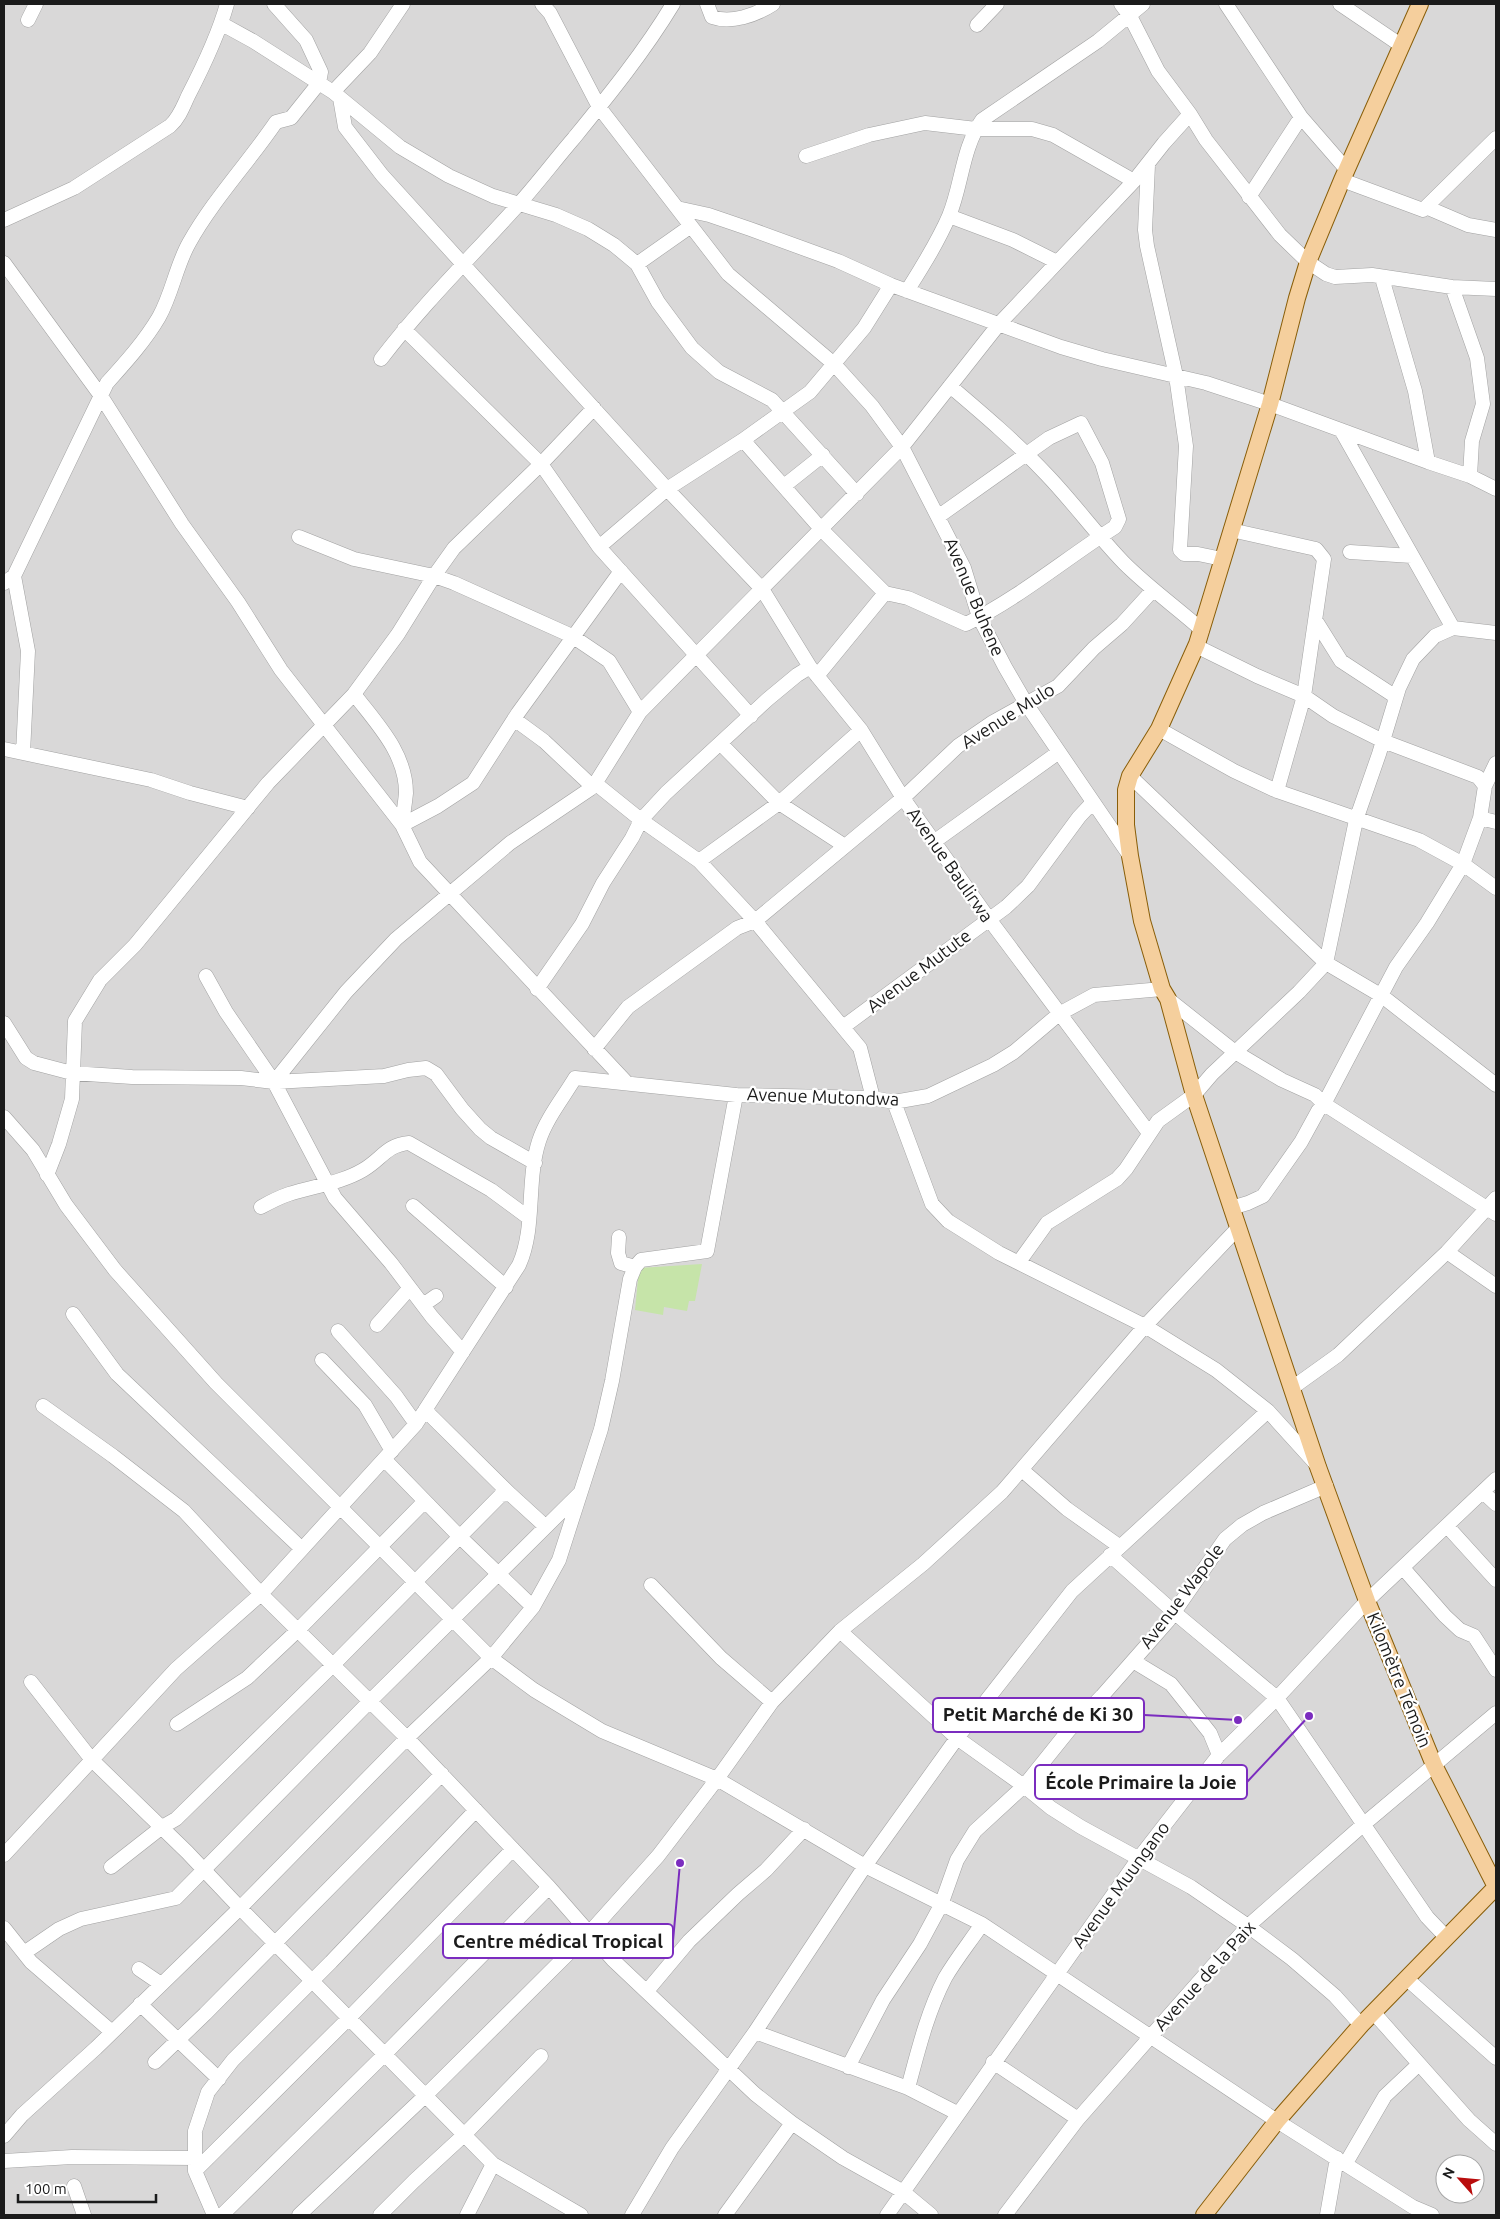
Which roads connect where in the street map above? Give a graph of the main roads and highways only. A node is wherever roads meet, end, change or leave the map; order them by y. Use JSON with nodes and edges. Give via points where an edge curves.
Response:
{"nodes":[{"id":1,"x":1420,"y":4,"type":"edge"},
{"id":2,"x":1496,"y":1887,"type":"edge"},
{"id":3,"x":1204,"y":2215,"type":"edge"}],
"edges":[{"from":1,"to":2,"type":"main road","name":"Kilomètre Témoin","via":[[1308,262],[1270,404],[1202,630],[1159,729],[1130,776],[1125,806],[1142,921],[1194,1095],[1318,1467],[1367,1602],[1434,1765]]},
{"from":2,"to":3,"type":"main road","via":[[1361,2025],[1277,2121]]}]}
